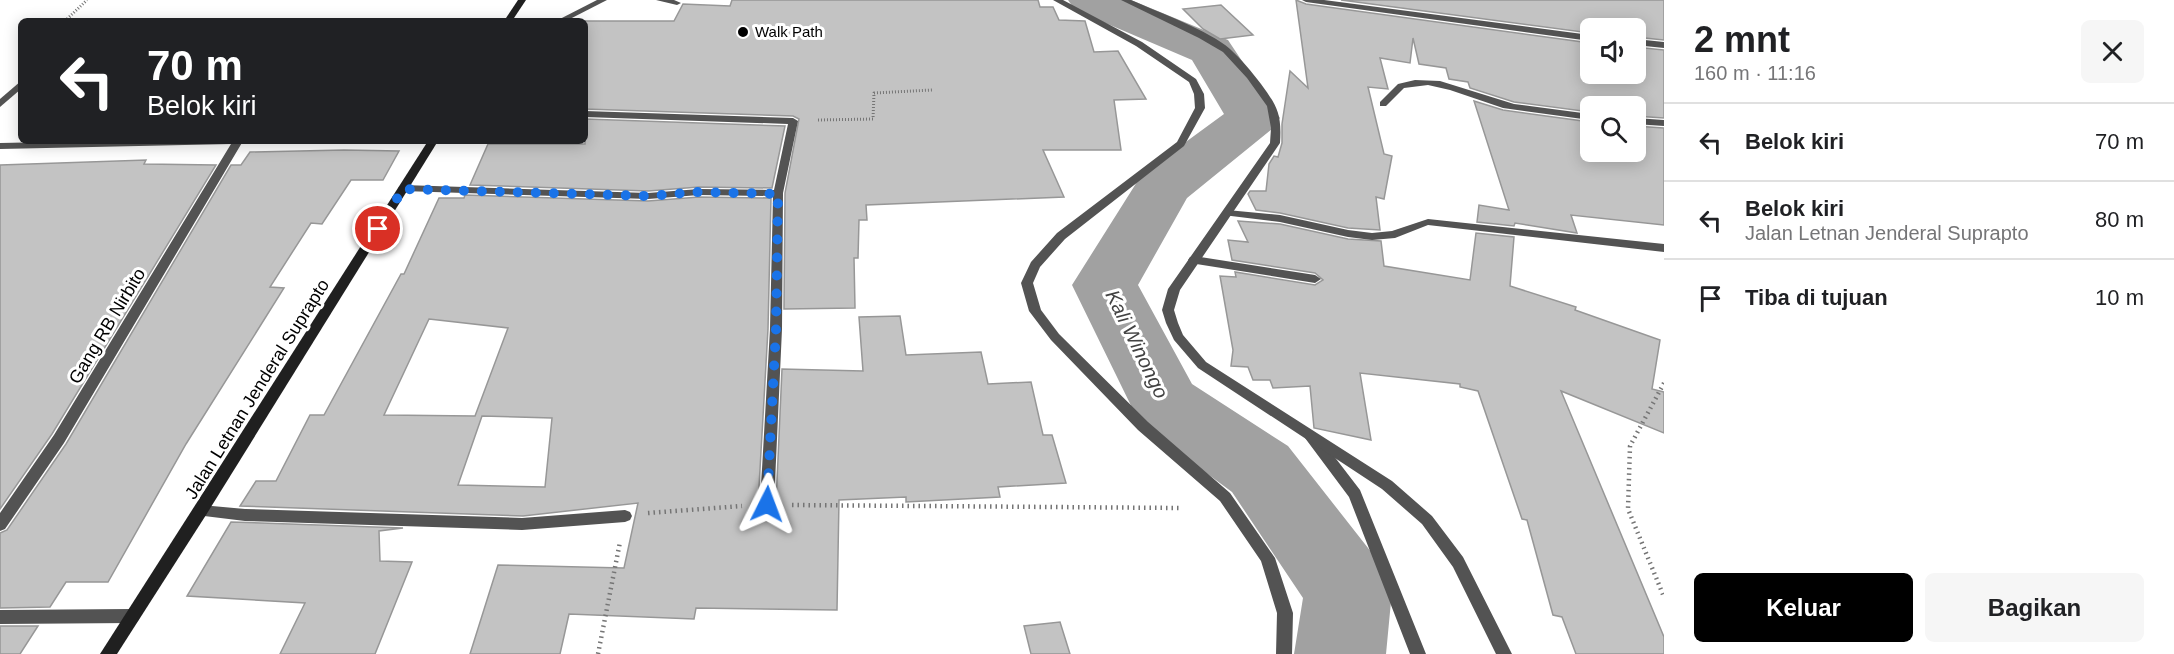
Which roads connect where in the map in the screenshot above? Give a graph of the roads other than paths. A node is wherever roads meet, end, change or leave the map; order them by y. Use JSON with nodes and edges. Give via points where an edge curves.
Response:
{"nodes":[{"id":1,"x":522,"y":0,"type":"edge"},
{"id":2,"x":603,"y":0,"type":"edge"},
{"id":3,"x":660,"y":0,"type":"edge"},
{"id":4,"x":1057,"y":0,"type":"edge"},
{"id":5,"x":1125,"y":0,"type":"edge"},
{"id":6,"x":1306,"y":0,"type":"edge"},
{"id":7,"x":677,"y":3,"type":"dead end"},
{"id":8,"x":510,"y":18,"type":"edge"},
{"id":9,"x":566,"y":18,"type":"edge"},
{"id":10,"x":1580,"y":37,"type":"edge"},
{"id":11,"x":1646,"y":43,"type":"edge"},
{"id":12,"x":1664,"y":45,"type":"edge"},
{"id":13,"x":18,"y":87,"type":"edge"},
{"id":14,"x":0,"y":104,"type":"edge"},
{"id":15,"x":1383,"y":104,"type":"dead end"},
{"id":16,"x":588,"y":114,"type":"edge"},
{"id":17,"x":1580,"y":116,"type":"edge"},
{"id":18,"x":1646,"y":122,"type":"edge"},
{"id":19,"x":1664,"y":123,"type":"edge"},
{"id":20,"x":136,"y":144,"type":"edge"},
{"id":21,"x":235,"y":144,"type":"edge"},
{"id":22,"x":431,"y":144,"type":"edge"},
{"id":23,"x":2,"y":148,"type":"edge"},
{"id":24,"x":403,"y":189,"type":"junction"},
{"id":25,"x":778,"y":194,"type":"junction"},
{"id":26,"x":1227,"y":213,"type":"junction"},
{"id":27,"x":1664,"y":248,"type":"edge"},
{"id":28,"x":1194,"y":260,"type":"junction"},
{"id":29,"x":1315,"y":279,"type":"dead end"},
{"id":30,"x":1312,"y":438,"type":"junction"},
{"id":31,"x":767,"y":504,"type":"dead end"},
{"id":32,"x":201,"y":511,"type":"junction"},
{"id":33,"x":625,"y":516,"type":"road end"},
{"id":34,"x":0,"y":525,"type":"edge"},
{"id":35,"x":132,"y":616,"type":"junction"},
{"id":36,"x":0,"y":617,"type":"edge"},
{"id":37,"x":108,"y":654,"type":"edge"},
{"id":38,"x":1284,"y":654,"type":"edge"},
{"id":39,"x":1418,"y":654,"type":"edge"},
{"id":40,"x":1504,"y":654,"type":"edge"}],
"edges":[{"from":1,"to":8,"type":"main road"},
{"from":2,"to":9,"type":"street"},
{"from":3,"to":7,"type":"street"},
{"from":4,"to":38,"type":"street","via":[[1139,44],[1193,81],[1200,108],[1181,144],[1061,236],[1035,265],[1027,283],[1035,311],[1107,392],[1225,497],[1268,558],[1285,613]]},
{"from":5,"to":26,"type":"street","via":[[1226,50],[1272,106],[1275,143]]},
{"from":6,"to":10,"type":"street"},
{"from":11,"to":12,"type":"street"},
{"from":13,"to":14,"type":"street"},
{"from":15,"to":17,"type":"street","via":[[1401,86],[1449,84],[1504,105]]},
{"from":16,"to":25,"type":"street","via":[[793,121]]},
{"from":18,"to":19,"type":"street"},
{"from":20,"to":23,"type":"street"},
{"from":21,"to":34,"type":"street","name":"Gang RB Nirbito","via":[[59,439]]},
{"from":22,"to":24,"type":"main road","name":"Jalan Letnan Jenderal Suprapto"},
{"from":24,"to":25,"type":"street","via":[[648,196],[699,192]]},
{"from":24,"to":32,"type":"main road","name":"Jalan Letnan Jenderal Suprapto"},
{"from":25,"to":31,"type":"street"},
{"from":26,"to":27,"type":"street","via":[[1382,237],[1428,222]]},
{"from":26,"to":28,"type":"street"},
{"from":28,"to":29,"type":"street"},
{"from":28,"to":30,"type":"street","via":[[1170,300],[1168,310],[1178,337],[1202,365]]},
{"from":30,"to":39,"type":"street","via":[[1355,494]]},
{"from":30,"to":40,"type":"street","via":[[1387,485],[1427,519],[1458,562]]},
{"from":32,"to":33,"type":"street","via":[[522,524]]},
{"from":32,"to":35,"type":"main road","name":"Jalan Letnan Jenderal Suprapto"},
{"from":35,"to":36,"type":"street"},
{"from":35,"to":37,"type":"main road","name":"Jalan Letnan Jenderal Suprapto"}]}
